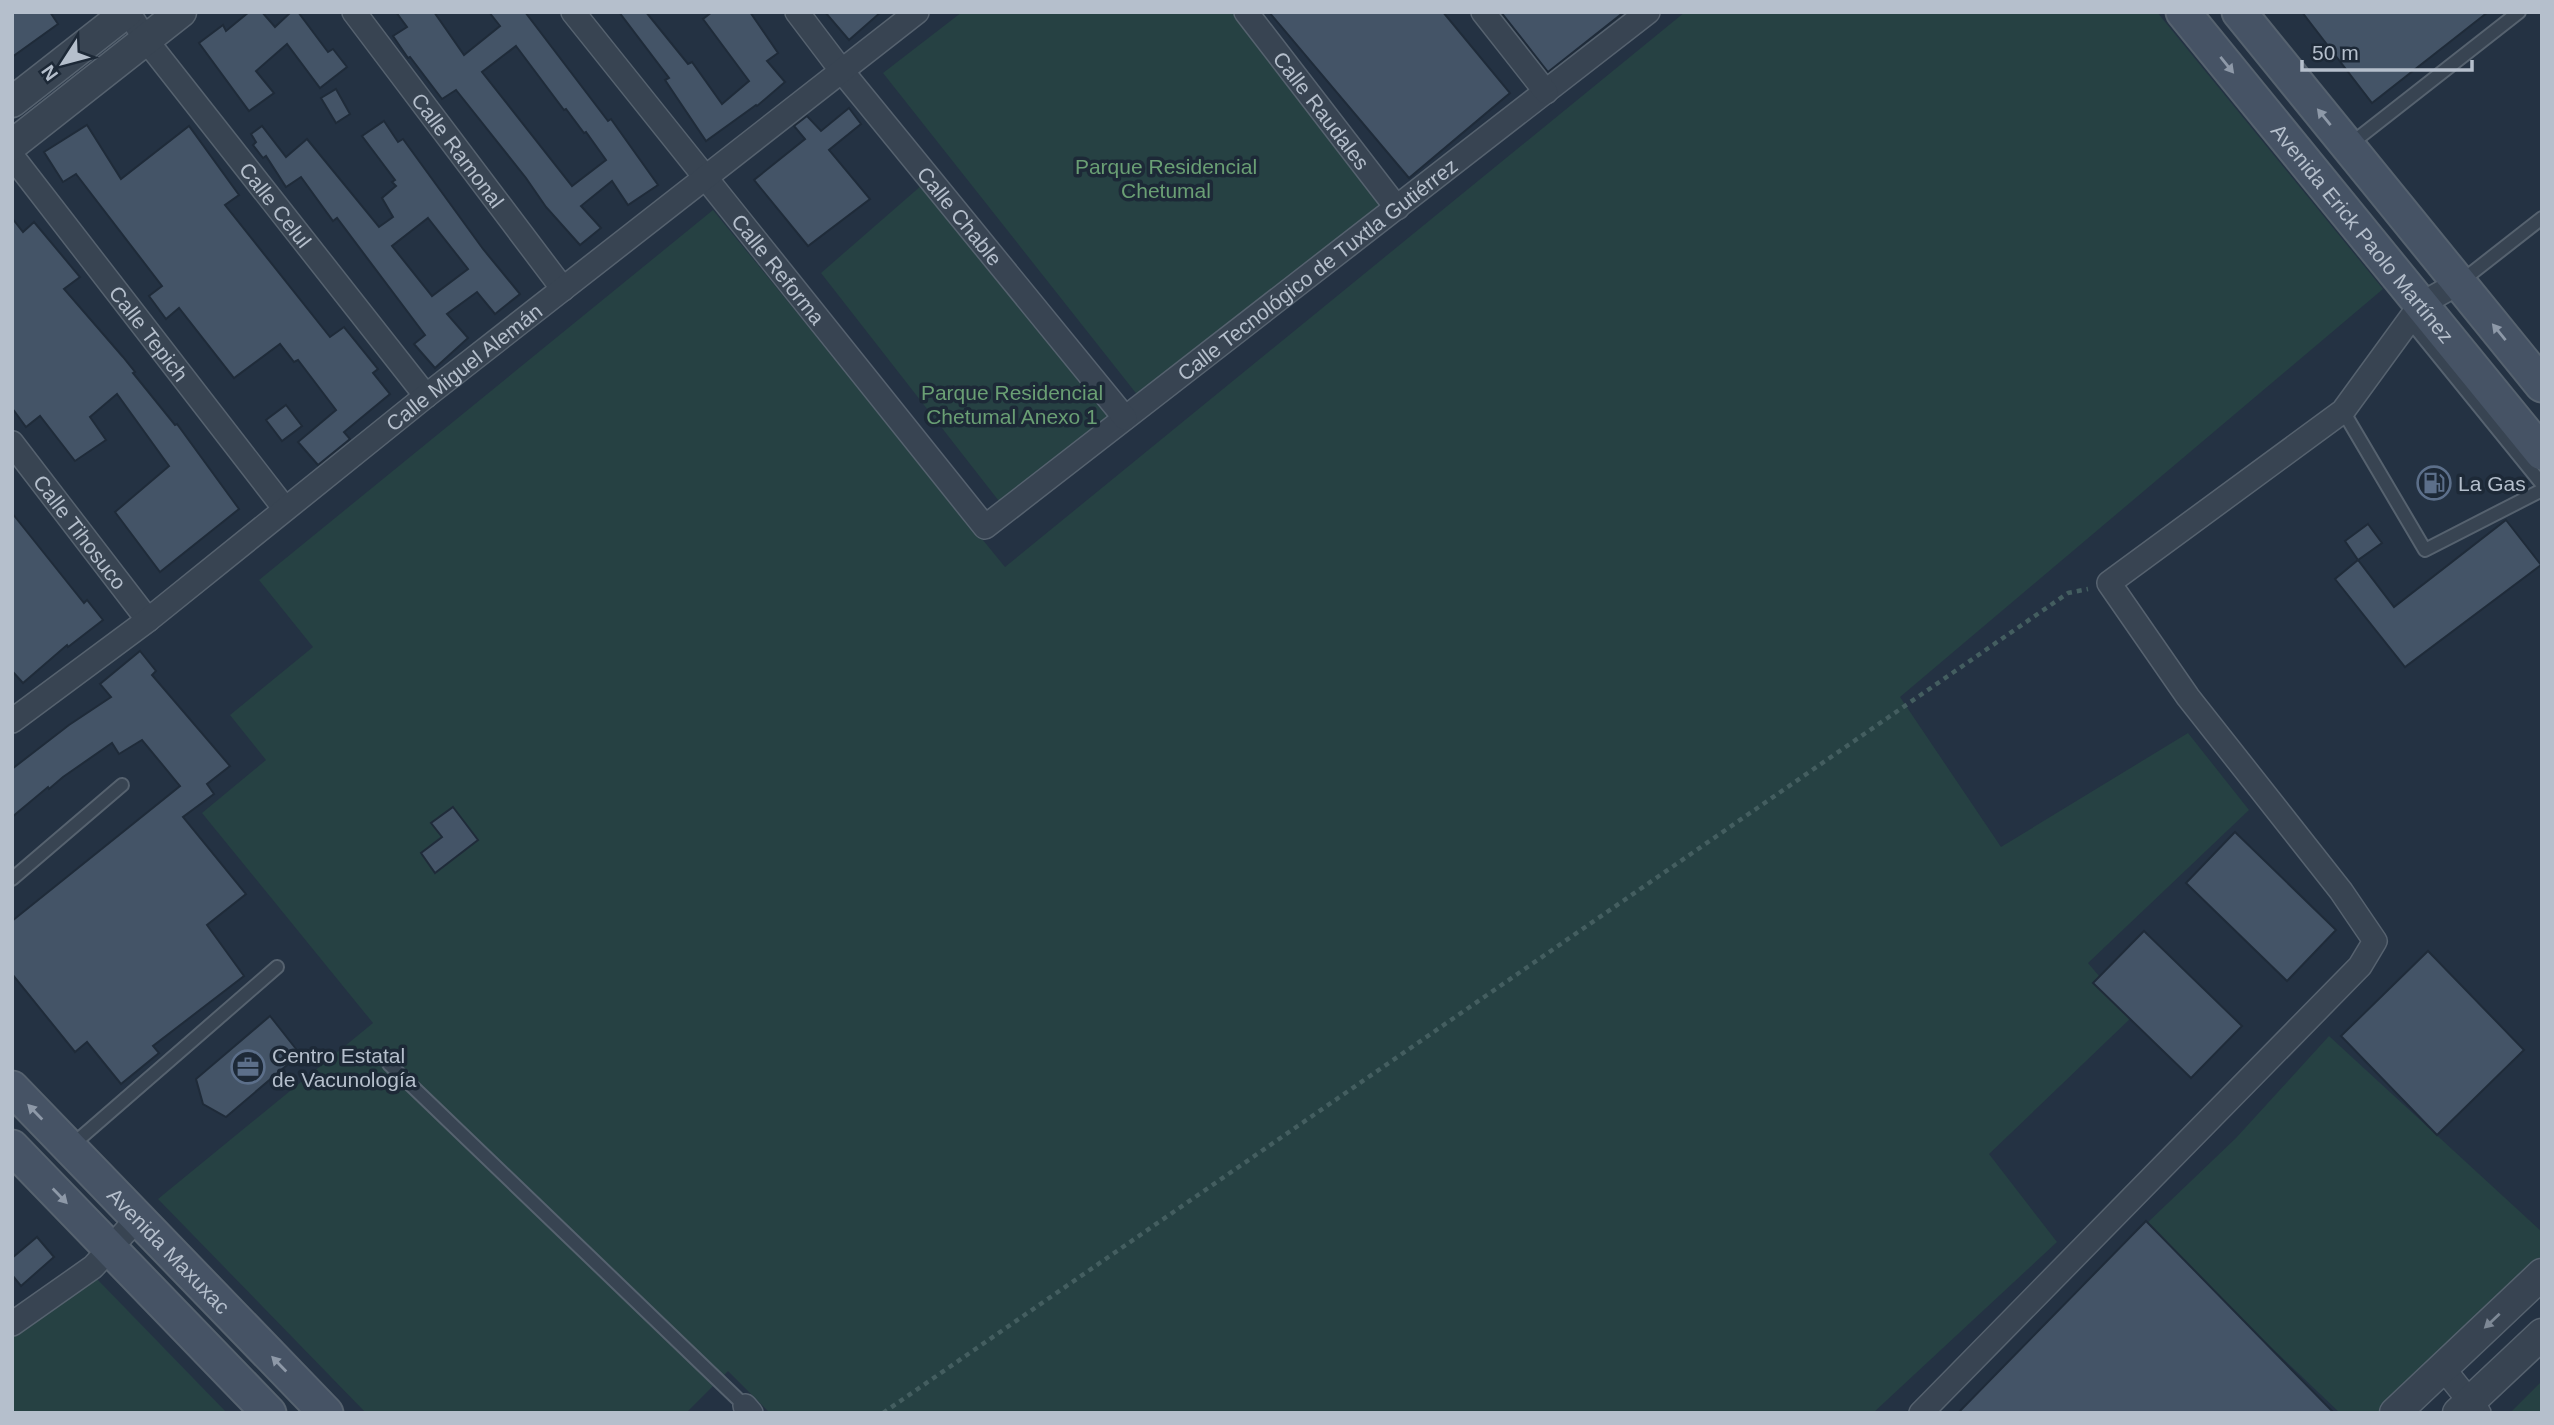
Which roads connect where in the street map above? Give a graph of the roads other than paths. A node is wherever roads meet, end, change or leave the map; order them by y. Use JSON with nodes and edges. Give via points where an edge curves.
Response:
{"nodes":[{"id":1,"x":127,"y":12,"type":"edge"},
{"id":2,"x":181,"y":12,"type":"edge"},
{"id":3,"x":354,"y":12,"type":"edge"},
{"id":4,"x":573,"y":12,"type":"edge"},
{"id":5,"x":797,"y":12,"type":"edge"},
{"id":6,"x":917,"y":12,"type":"edge"},
{"id":7,"x":1246,"y":12,"type":"edge"},
{"id":8,"x":1483,"y":12,"type":"edge"},
{"id":9,"x":1648,"y":12,"type":"edge"},
{"id":10,"x":2183,"y":12,"type":"edge"},
{"id":11,"x":2239,"y":12,"type":"edge"},
{"id":12,"x":2519,"y":12,"type":"edge"},
{"id":13,"x":146,"y":40,"type":"junction"},
{"id":14,"x":841,"y":70,"type":"junction"},
{"id":15,"x":1546,"y":92,"type":"junction"},
{"id":16,"x":12,"y":102,"type":"edge"},
{"id":17,"x":12,"y":145,"type":"edge"},
{"id":18,"x":2348,"y":146,"type":"junction"},
{"id":19,"x":12,"y":156,"type":"edge"},
{"id":20,"x":705,"y":180,"type":"junction"},
{"id":21,"x":1397,"y":208,"type":"junction"},
{"id":22,"x":2542,"y":218,"type":"edge"},
{"id":23,"x":2459,"y":283,"type":"junction"},
{"id":24,"x":563,"y":289,"type":"junction"},
{"id":25,"x":2415,"y":312,"type":"junction"},
{"id":26,"x":2542,"y":385,"type":"edge"},
{"id":27,"x":426,"y":396,"type":"junction"},
{"id":28,"x":2343,"y":411,"type":"junction"},
{"id":29,"x":1125,"y":418,"type":"junction"},
{"id":30,"x":12,"y":443,"type":"edge"},
{"id":31,"x":2542,"y":453,"type":"edge"},
{"id":32,"x":2542,"y":484,"type":"edge"},
{"id":33,"x":2542,"y":490,"type":"edge"},
{"id":34,"x":285,"y":509,"type":"junction"},
{"id":35,"x":985,"y":527,"type":"joint"},
{"id":36,"x":148,"y":620,"type":"junction"},
{"id":37,"x":12,"y":722,"type":"edge"},
{"id":38,"x":122,"y":785,"type":"dead end"},
{"id":39,"x":12,"y":879,"type":"edge"},
{"id":40,"x":277,"y":967,"type":"dead end"},
{"id":41,"x":389,"y":1064,"type":"dead end"},
{"id":42,"x":12,"y":1088,"type":"edge"},
{"id":43,"x":12,"y":1147,"type":"edge"},
{"id":44,"x":70,"y":1147,"type":"junction"},
{"id":45,"x":138,"y":1218,"type":"junction"},
{"id":46,"x":111,"y":1249,"type":"junction"},
{"id":47,"x":2542,"y":1274,"type":"edge"},
{"id":48,"x":12,"y":1324,"type":"edge"},
{"id":49,"x":2542,"y":1334,"type":"edge"},
{"id":50,"x":2443,"y":1367,"type":"junction"},
{"id":51,"x":2469,"y":1409,"type":"edge"},
{"id":52,"x":745,"y":1411,"type":"edge"},
{"id":53,"x":269,"y":1413,"type":"edge"},
{"id":54,"x":326,"y":1413,"type":"edge"},
{"id":55,"x":1921,"y":1413,"type":"edge"},
{"id":56,"x":2395,"y":1413,"type":"edge"}],
"edges":[{"from":1,"to":13,"type":"street","name":"Calle Celul"},
{"from":1,"to":16,"type":"street"},
{"from":2,"to":13,"type":"street"},
{"from":3,"to":24,"type":"street","name":"Calle Ramonal"},
{"from":4,"to":20,"type":"street","name":"Calle Reforma"},
{"from":5,"to":14,"type":"street","name":"Calle Chable"},
{"from":6,"to":14,"type":"street","name":"Calle Miguel Alemán"},
{"from":7,"to":21,"type":"street","name":"Calle Raudales"},
{"from":8,"to":15,"type":"street"},
{"from":9,"to":15,"type":"street","name":"Calle Tecnológico de Tuxtla Gutiérrez"},
{"from":10,"to":25,"type":"main road","name":"Avenida Erick Paolo Martínez","one_way":true},
{"from":18,"to":11,"type":"main road","name":"Avenida Erick Paolo Martínez","one_way":true},
{"from":12,"to":18,"type":"lane"},
{"from":13,"to":17,"type":"street"},
{"from":13,"to":27,"type":"street","name":"Calle Celul"},
{"from":14,"to":20,"type":"street","name":"Calle Miguel Alemán"},
{"from":14,"to":29,"type":"street","name":"Calle Chable"},
{"from":15,"to":21,"type":"street","name":"Calle Tecnológico de Tuxtla Gutiérrez"},
{"from":18,"to":23,"type":"main road","name":"Avenida Erick Paolo Martínez"},
{"from":19,"to":34,"type":"street","name":"Calle Tepich"},
{"from":20,"to":24,"type":"street","name":"Calle Miguel Alemán"},
{"from":20,"to":35,"type":"street","name":"Calle Reforma"},
{"from":21,"to":29,"type":"street","name":"Calle Tecnológico de Tuxtla Gutiérrez"},
{"from":22,"to":23,"type":"lane"},
{"from":23,"to":25,"type":"street"},
{"from":26,"to":23,"type":"main road","name":"Avenida Erick Paolo Martínez","one_way":true},
{"from":24,"to":27,"type":"street","name":"Calle Miguel Alemán"},
{"from":25,"to":28,"type":"street"},
{"from":25,"to":31,"type":"main road","name":"Avenida Erick Paolo Martínez"},
{"from":25,"to":32,"type":"lane"},
{"from":27,"to":34,"type":"street","name":"Calle Miguel Alemán"},
{"from":28,"to":33,"type":"lane","via":[[2425,550]]},
{"from":28,"to":55,"type":"street","via":[[2109,583],[2188,697],[2375,941],[2360,966]]},
{"from":29,"to":35,"type":"street","name":"Calle Tecnológico de Tuxtla Gutiérrez"},
{"from":30,"to":36,"type":"street","name":"Calle Tihosuco"},
{"from":34,"to":36,"type":"street","name":"Calle Miguel Alemán"},
{"from":36,"to":37,"type":"street","name":"Calle Miguel Alemán"},
{"from":38,"to":39,"type":"lane"},
{"from":40,"to":44,"type":"lane"},
{"from":41,"to":52,"type":"lane"},
{"from":44,"to":42,"type":"main road","name":"Avenida Maxuxac","one_way":true},
{"from":43,"to":46,"type":"main road","name":"Avenida Maxuxac","one_way":true},
{"from":44,"to":45,"type":"main road","name":"Avenida Maxuxac"},
{"from":45,"to":46,"type":"street"},
{"from":54,"to":45,"type":"main road","name":"Avenida Maxuxac","one_way":true},
{"from":46,"to":48,"type":"street"},
{"from":46,"to":53,"type":"main road","name":"Avenida Maxuxac"},
{"from":47,"to":50,"type":"street","one_way":true},
{"from":49,"to":51,"type":"street"},
{"from":50,"to":51,"type":"street"},
{"from":50,"to":56,"type":"street"}]}
